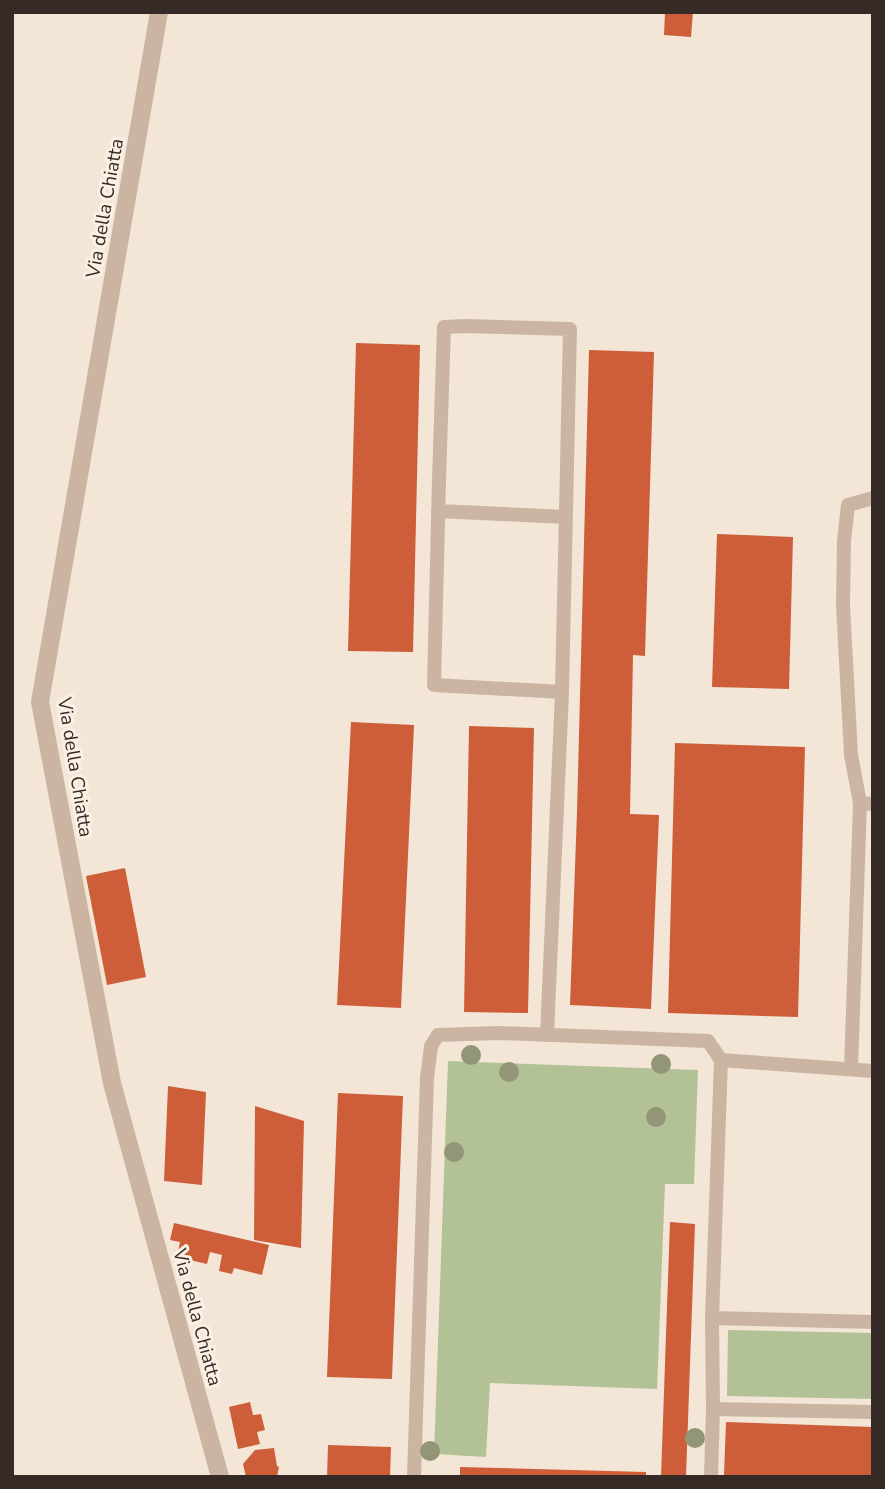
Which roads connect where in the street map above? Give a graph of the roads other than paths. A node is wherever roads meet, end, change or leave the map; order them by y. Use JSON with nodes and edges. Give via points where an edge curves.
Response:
{"nodes":[{"id":1,"x":159,"y":12,"type":"edge"},
{"id":2,"x":873,"y":498,"type":"edge"},
{"id":3,"x":438,"y":511,"type":"junction"},
{"id":4,"x":566,"y":517,"type":"junction"},
{"id":5,"x":562,"y":692,"type":"junction"},
{"id":6,"x":866,"y":803,"type":"edge"},
{"id":7,"x":547,"y":1035,"type":"junction"},
{"id":8,"x":721,"y":1060,"type":"junction"},
{"id":9,"x":852,"y":1069,"type":"junction"},
{"id":10,"x":873,"y":1071,"type":"edge"},
{"id":11,"x":712,"y":1318,"type":"junction"},
{"id":12,"x":873,"y":1322,"type":"edge"},
{"id":13,"x":713,"y":1409,"type":"junction"},
{"id":14,"x":873,"y":1412,"type":"edge"},
{"id":15,"x":220,"y":1477,"type":"edge"},
{"id":16,"x":414,"y":1477,"type":"edge"},
{"id":17,"x":710,"y":1477,"type":"edge"}],
"edges":[{"from":1,"to":15,"type":"street","name":"Via della Chiatta","via":[[40,702],[111,1083]]},
{"from":2,"to":6,"type":"lane","via":[[848,505],[844,541],[851,755]]},
{"from":3,"to":4,"type":"lane"},
{"from":3,"to":4,"type":"lane","via":[[444,327],[570,329]]},
{"from":3,"to":5,"type":"lane","via":[[434,685]]},
{"from":4,"to":5,"type":"lane"},
{"from":5,"to":7,"type":"lane"},
{"from":6,"to":9,"type":"lane"},
{"from":7,"to":8,"type":"lane","via":[[708,1041]]},
{"from":7,"to":16,"type":"lane","via":[[438,1035],[431,1046]]},
{"from":8,"to":9,"type":"lane"},
{"from":8,"to":11,"type":"lane"},
{"from":9,"to":10,"type":"lane"},
{"from":11,"to":12,"type":"lane"},
{"from":11,"to":13,"type":"lane"},
{"from":13,"to":14,"type":"lane"},
{"from":13,"to":17,"type":"lane"}]}
